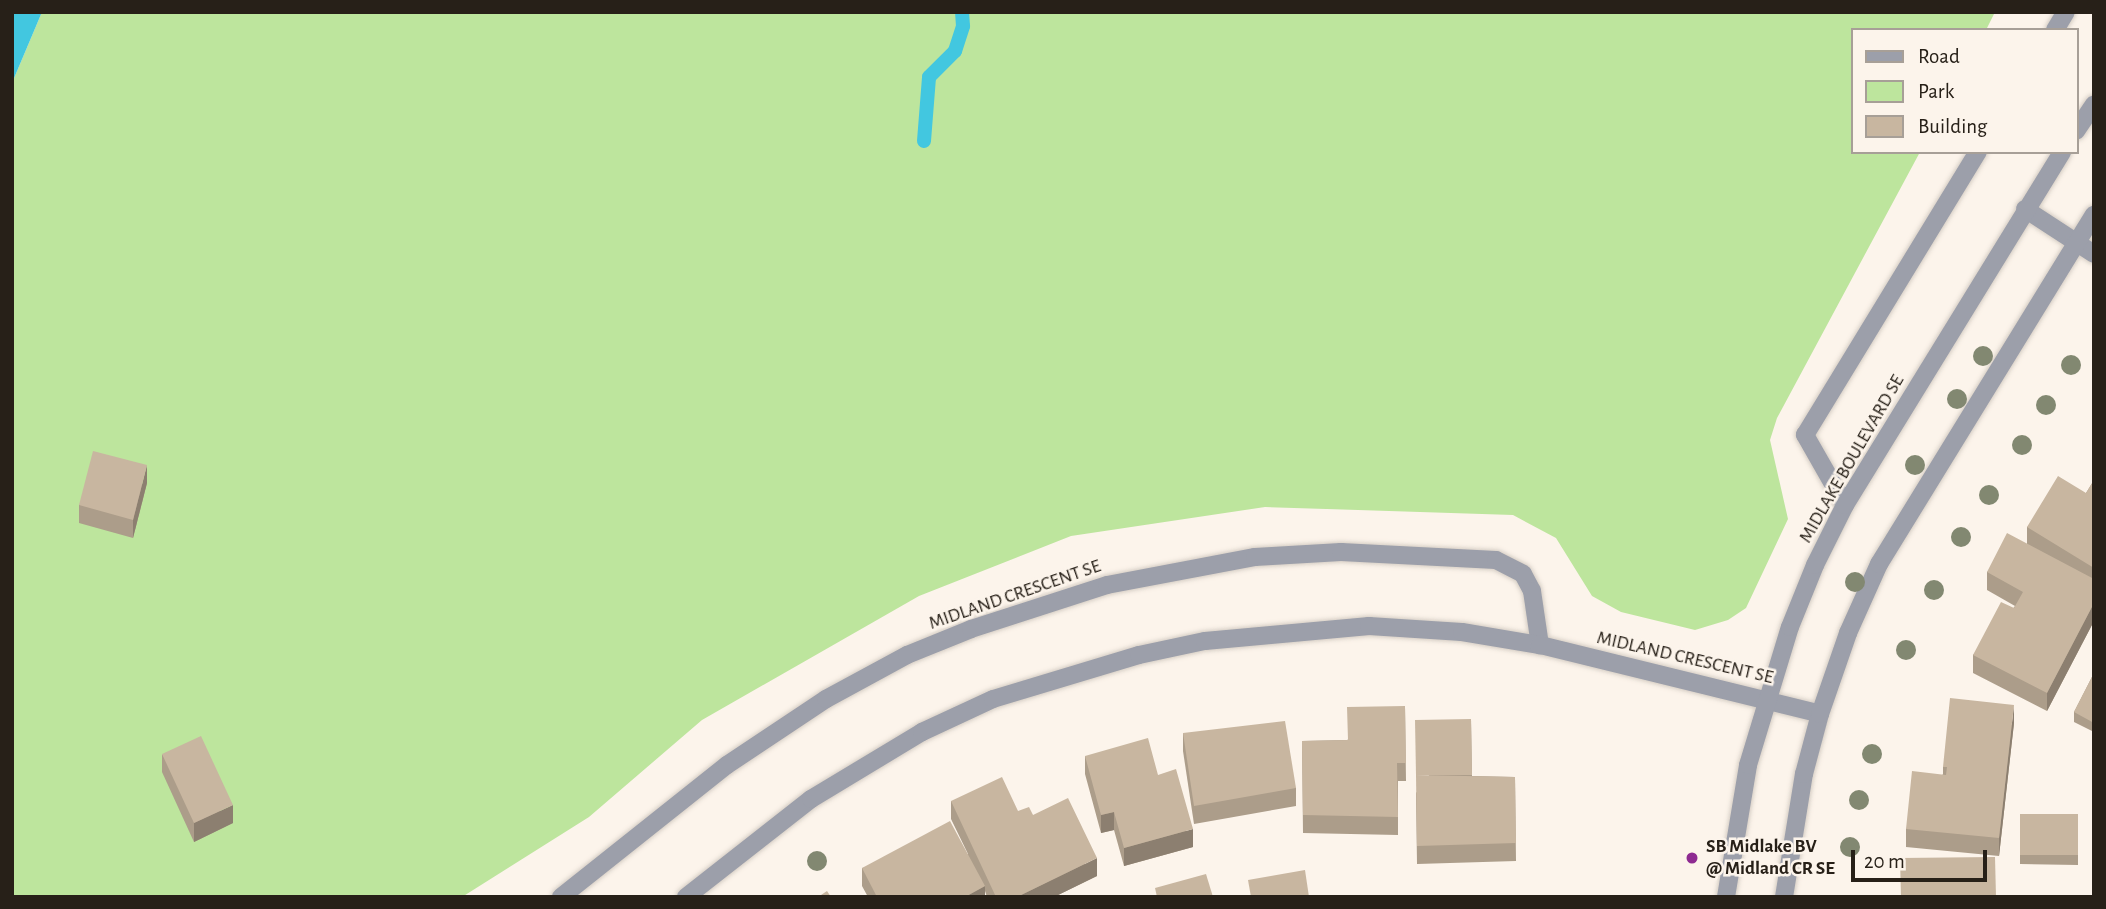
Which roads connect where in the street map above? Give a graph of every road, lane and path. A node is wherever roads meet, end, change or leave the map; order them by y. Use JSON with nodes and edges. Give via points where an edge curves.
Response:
{"nodes":[{"id":1,"x":2066,"y":12,"type":"edge"},
{"id":2,"x":2056,"y":28,"type":"edge"},
{"id":3,"x":2094,"y":104,"type":"edge"},
{"id":4,"x":2078,"y":128,"type":"edge"},
{"id":5,"x":1977,"y":154,"type":"edge"},
{"id":6,"x":2061,"y":154,"type":"edge"},
{"id":7,"x":2025,"y":209,"type":"junction"},
{"id":8,"x":2094,"y":215,"type":"edge"},
{"id":9,"x":2076,"y":244,"type":"junction"},
{"id":10,"x":2094,"y":254,"type":"edge"},
{"id":11,"x":1845,"y":505,"type":"junction"},
{"id":12,"x":1540,"y":645,"type":"junction"},
{"id":13,"x":1766,"y":698,"type":"junction"},
{"id":14,"x":1820,"y":714,"type":"junction"},
{"id":15,"x":561,"y":897,"type":"edge"},
{"id":16,"x":686,"y":897,"type":"edge"},
{"id":17,"x":1726,"y":897,"type":"edge"},
{"id":18,"x":1784,"y":897,"type":"edge"}],
"edges":[{"from":1,"to":2,"type":"street"},
{"from":3,"to":4,"type":"street"},
{"from":5,"to":11,"type":"street","via":[[1805,435]]},
{"from":6,"to":7,"type":"street","name":"MIDLAKE BOULEVARD SE"},
{"from":7,"to":9,"type":"street"},
{"from":7,"to":11,"type":"street","name":"MIDLAKE BOULEVARD SE"},
{"from":8,"to":9,"type":"street"},
{"from":9,"to":10,"type":"street"},
{"from":9,"to":14,"type":"street","via":[[1879,564],[1848,633]]},
{"from":11,"to":13,"type":"street","name":"MIDLAKE BOULEVARD SE","via":[[1790,627]]},
{"from":12,"to":13,"type":"street","name":"MIDLAND CRESCENT SE"},
{"from":12,"to":15,"type":"street","name":"MIDLAND CRESCENT SE","via":[[1532,591],[1523,574],[1496,560],[1440,554],[1280,555],[1107,584],[907,655],[826,699],[727,765]]},
{"from":12,"to":16,"type":"street","name":"MIDLAND CRESCENT SE","via":[[1462,632],[1369,626],[1286,631],[1205,641],[1053,680],[993,699],[854,770],[746,846]]},
{"from":13,"to":14,"type":"street","name":"MIDLAND CRESCENT SE"},
{"from":13,"to":17,"type":"street","name":"MIDLAKE BOULEVARD SE","via":[[1748,765]]},
{"from":14,"to":18,"type":"street","via":[[1804,774]]}]}
